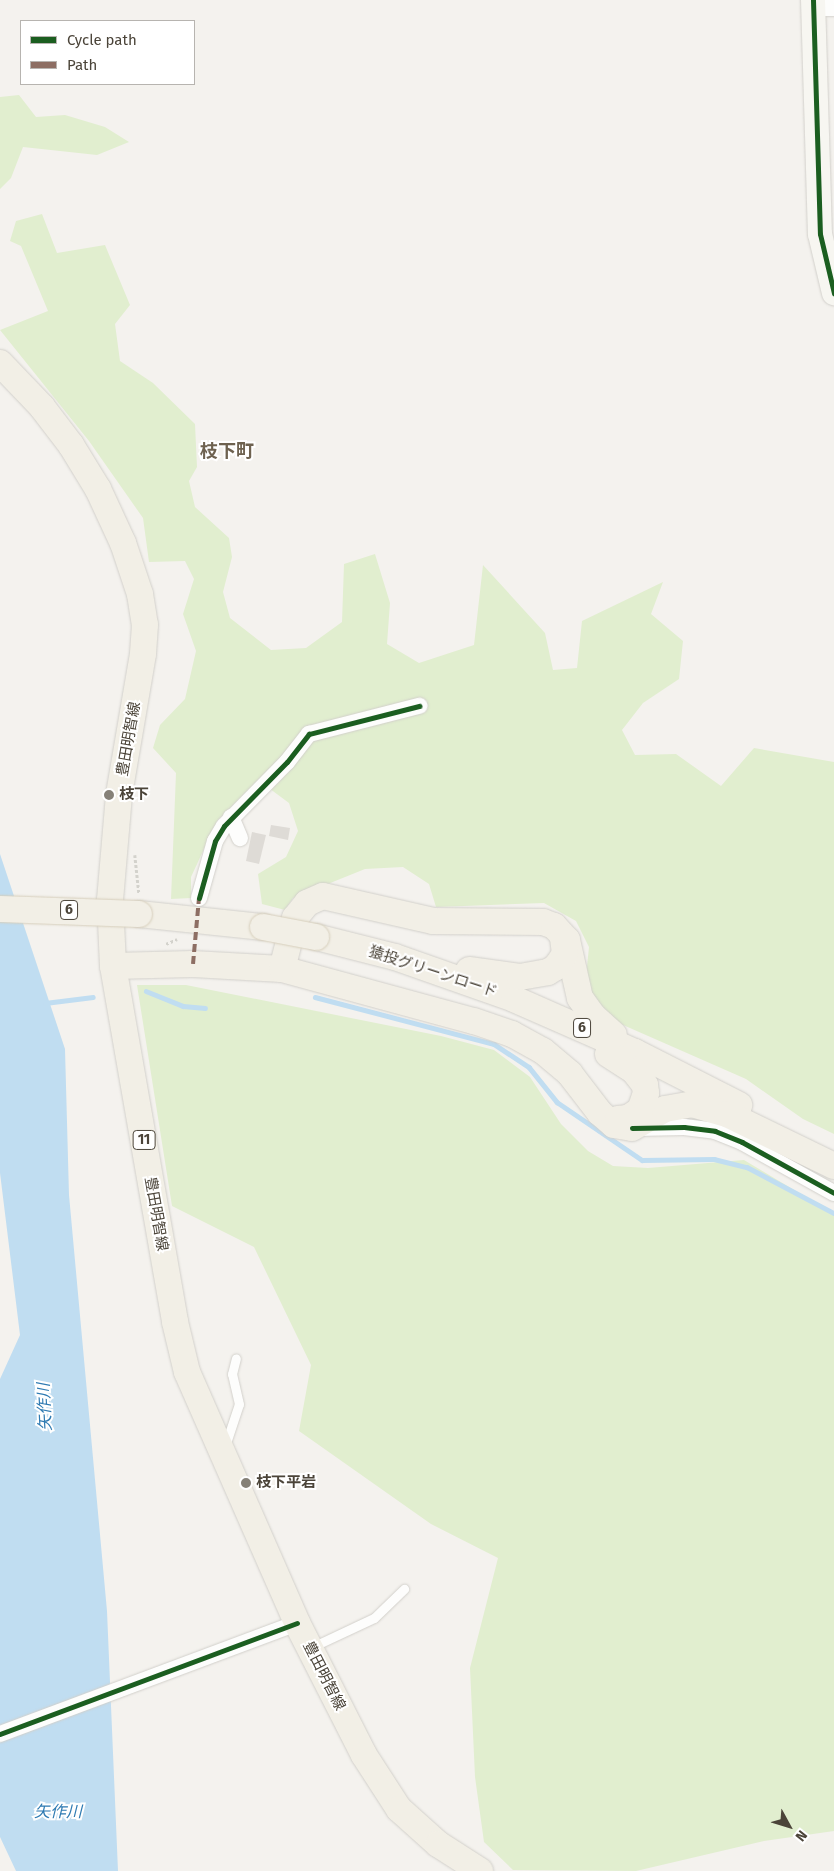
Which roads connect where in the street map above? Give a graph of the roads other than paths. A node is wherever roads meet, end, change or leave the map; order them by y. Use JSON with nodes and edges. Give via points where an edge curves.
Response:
{"nodes":[{"id":1,"x":820,"y":5,"type":"edge"},
{"id":2,"x":827,"y":232,"type":"edge"},
{"id":3,"x":834,"y":294,"type":"edge"},
{"id":4,"x":0,"y":363,"type":"edge"},
{"id":5,"x":419,"y":706,"type":"dead end"},
{"id":6,"x":231,"y":817,"type":"junction"},
{"id":7,"x":240,"y":838,"type":"dead end"},
{"id":8,"x":199,"y":898,"type":"dead end"},
{"id":9,"x":0,"y":909,"type":"edge"},
{"id":10,"x":561,"y":932,"type":"junction"},
{"id":11,"x":395,"y":957,"type":"junction"},
{"id":12,"x":113,"y":966,"type":"junction"},
{"id":13,"x":282,"y":969,"type":"junction"},
{"id":14,"x":452,"y":977,"type":"junction"},
{"id":15,"x":635,"y":1052,"type":"junction"},
{"id":16,"x":594,"y":1104,"type":"junction"},
{"id":17,"x":632,"y":1128,"type":"junction"},
{"id":18,"x":834,"y":1154,"type":"edge"},
{"id":19,"x":834,"y":1166,"type":"edge"},
{"id":20,"x":834,"y":1193,"type":"edge"},
{"id":21,"x":236,"y":1358,"type":"dead end"},
{"id":22,"x":220,"y":1453,"type":"junction"},
{"id":23,"x":404,"y":1589,"type":"dead end"},
{"id":24,"x":297,"y":1623,"type":"junction"},
{"id":25,"x":310,"y":1648,"type":"junction"},
{"id":26,"x":0,"y":1734,"type":"edge"},
{"id":27,"x":480,"y":1871,"type":"edge"}],
"edges":[{"from":1,"to":2,"type":"street"},
{"from":2,"to":3,"type":"street"},
{"from":4,"to":12,"type":"main road","name":"豊田明智線","number":"11","via":[[42,407],[80,460],[122,543],[140,594],[146,625],[119,795],[110,900]]},
{"from":5,"to":6,"type":"street","via":[[309,734],[287,762]]},
{"from":6,"to":7,"type":"street"},
{"from":6,"to":8,"type":"street","via":[[215,841]]},
{"from":9,"to":11,"type":"main road","name":"猿投グリーンロード","number":"6","bridge":true,"via":[[139,905],[316,937]]},
{"from":10,"to":11,"type":"main road","via":[[566,948],[562,961],[548,972],[535,976],[499,976]]},
{"from":10,"to":13,"type":"main road","via":[[543,922],[432,921],[323,896],[307,903],[295,918]]},
{"from":10,"to":15,"type":"main road","via":[[571,948],[576,986],[586,1008]]},
{"from":11,"to":14,"type":"main road","name":"猿投グリーンロード","number":"6"},
{"from":12,"to":13,"type":"main road","via":[[193,964]]},
{"from":12,"to":22,"type":"main road","name":"豊田明智線","number":"11","via":[[175,1322],[187,1372]]},
{"from":13,"to":16,"type":"main road","via":[[512,1034],[557,1062]]},
{"from":14,"to":15,"type":"main road","name":"猿投グリーンロード","number":"6","via":[[547,1013]]},
{"from":14,"to":16,"type":"main road","via":[[607,1054],[634,1070],[645,1085],[645,1101],[640,1110],[628,1118],[611,1117]]},
{"from":15,"to":18,"type":"main road","name":"猿投グリーンロード","number":"6"},
{"from":16,"to":17,"type":"main road","via":[[614,1125]]},
{"from":17,"to":19,"type":"main road","via":[[665,1109],[692,1104],[727,1114]]},
{"from":17,"to":20,"type":"street","via":[[684,1127],[715,1131],[742,1142]]},
{"from":21,"to":22,"type":"lane","via":[[232,1374],[239,1404],[228,1443]]},
{"from":22,"to":24,"type":"main road","name":"豊田明智線","number":"11"},
{"from":23,"to":25,"type":"lane","via":[[374,1618]]},
{"from":24,"to":25,"type":"main road","name":"豊田明智線","number":"11"},
{"from":24,"to":26,"type":"street","via":[[200,1662]]},
{"from":25,"to":27,"type":"main road","name":"豊田明智線","number":"11","via":[[364,1755],[399,1809],[438,1844]]}]}
